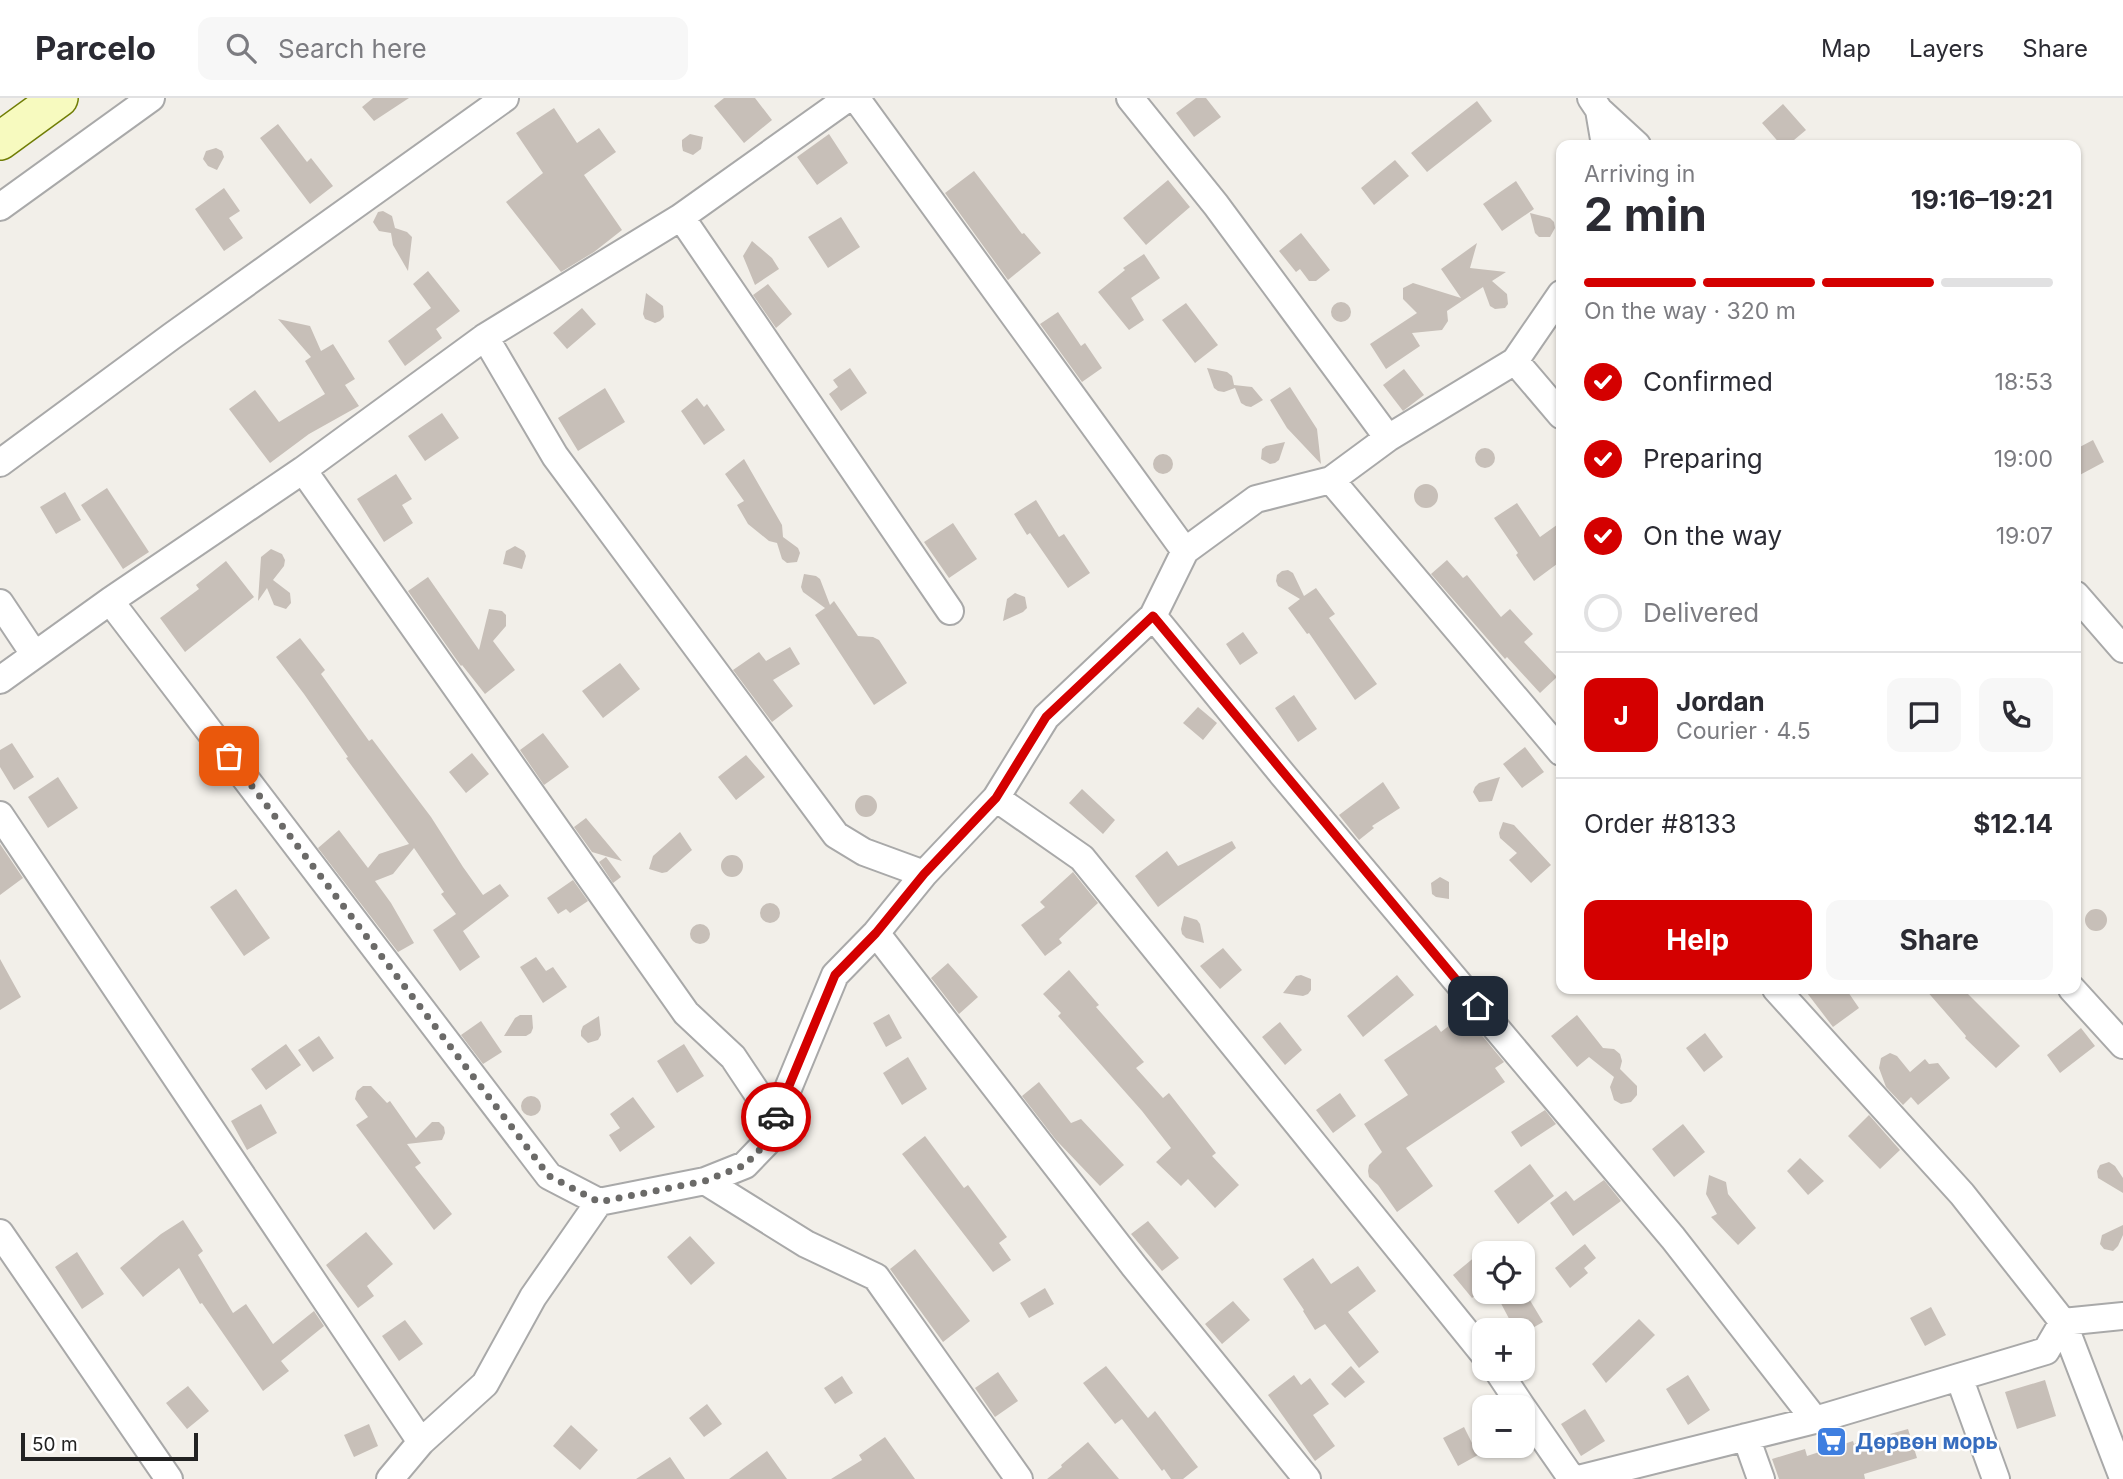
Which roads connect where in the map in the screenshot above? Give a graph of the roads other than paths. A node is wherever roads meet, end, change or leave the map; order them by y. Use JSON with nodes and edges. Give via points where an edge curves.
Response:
{"nodes":[{"id":1,"x":59,"y":98,"type":"edge"},
{"id":2,"x":151,"y":98,"type":"edge"},
{"id":3,"x":505,"y":98,"type":"edge"},
{"id":4,"x":848,"y":98,"type":"edge"},
{"id":5,"x":856,"y":98,"type":"edge"},
{"id":6,"x":1130,"y":98,"type":"edge"},
{"id":7,"x":1602,"y":102,"type":"edge"},
{"id":8,"x":1605,"y":140,"type":"edge"},
{"id":9,"x":1633,"y":140,"type":"edge"},
{"id":10,"x":0,"y":141,"type":"edge"},
{"id":11,"x":0,"y":207,"type":"edge"},
{"id":12,"x":681,"y":217,"type":"junction"},
{"id":13,"x":1556,"y":301,"type":"edge"},
{"id":14,"x":485,"y":337,"type":"junction"},
{"id":15,"x":1515,"y":361,"type":"junction"},
{"id":16,"x":1556,"y":409,"type":"edge"},
{"id":17,"x":1388,"y":438,"type":"junction"},
{"id":18,"x":0,"y":463,"type":"edge"},
{"id":19,"x":303,"y":470,"type":"junction"},
{"id":20,"x":1331,"y":480,"type":"junction"},
{"id":21,"x":1185,"y":551,"type":"junction"},
{"id":22,"x":110,"y":601,"type":"junction"},
{"id":23,"x":2081,"y":601,"type":"edge"},
{"id":24,"x":0,"y":604,"type":"edge"},
{"id":25,"x":950,"y":611,"type":"dead end"},
{"id":26,"x":1153,"y":616,"type":"junction"},
{"id":27,"x":2123,"y":649,"type":"edge"},
{"id":28,"x":34,"y":654,"type":"junction"},
{"id":29,"x":0,"y":680,"type":"edge"},
{"id":30,"x":1556,"y":746,"type":"edge"},
{"id":31,"x":996,"y":798,"type":"junction"},
{"id":32,"x":0,"y":815,"type":"edge"},
{"id":33,"x":924,"y":874,"type":"junction"},
{"id":34,"x":876,"y":933,"type":"junction"},
{"id":35,"x":1781,"y":994,"type":"edge"},
{"id":36,"x":2077,"y":994,"type":"edge"},
{"id":37,"x":2123,"y":1045,"type":"edge"},
{"id":38,"x":775,"y":1120,"type":"junction"},
{"id":39,"x":705,"y":1181,"type":"junction"},
{"id":40,"x":599,"y":1202,"type":"junction"},
{"id":41,"x":0,"y":1233,"type":"edge"},
{"id":42,"x":2123,"y":1316,"type":"edge"},
{"id":43,"x":2063,"y":1322,"type":"junction"},
{"id":44,"x":1472,"y":1339,"type":"edge"},
{"id":45,"x":1959,"y":1377,"type":"junction"},
{"id":46,"x":1815,"y":1420,"type":"junction"},
{"id":47,"x":1535,"y":1426,"type":"edge"},
{"id":48,"x":1746,"y":1437,"type":"junction"},
{"id":49,"x":421,"y":1442,"type":"junction"},
{"id":50,"x":2123,"y":1478,"type":"edge"},
{"id":51,"x":169,"y":1479,"type":"edge"},
{"id":52,"x":390,"y":1479,"type":"edge"},
{"id":53,"x":1019,"y":1479,"type":"edge"},
{"id":54,"x":1307,"y":1479,"type":"edge"},
{"id":55,"x":1572,"y":1479,"type":"edge"},
{"id":56,"x":1578,"y":1479,"type":"edge"},
{"id":57,"x":1761,"y":1479,"type":"edge"},
{"id":58,"x":1996,"y":1479,"type":"edge"}],
"edges":[{"from":1,"to":10,"type":"main road"},
{"from":2,"to":11,"type":"street"},
{"from":3,"to":18,"type":"street"},
{"from":4,"to":12,"type":"street"},
{"from":5,"to":21,"type":"street"},
{"from":6,"to":17,"type":"street","via":[[1216,205]]},
{"from":7,"to":8,"type":"street"},
{"from":7,"to":9,"type":"street"},
{"from":12,"to":14,"type":"street"},
{"from":12,"to":25,"type":"street"},
{"from":13,"to":15,"type":"street"},
{"from":14,"to":19,"type":"street"},
{"from":14,"to":33,"type":"street","via":[[555,456],[836,835],[864,852]]},
{"from":15,"to":16,"type":"street"},
{"from":15,"to":17,"type":"street"},
{"from":17,"to":20,"type":"street"},
{"from":19,"to":22,"type":"street"},
{"from":19,"to":38,"type":"street","via":[[686,1013],[733,1057]]},
{"from":20,"to":21,"type":"street","via":[[1256,499]]},
{"from":20,"to":30,"type":"street"},
{"from":21,"to":26,"type":"street"},
{"from":22,"to":28,"type":"street"},
{"from":22,"to":40,"type":"street","via":[[549,1176]]},
{"from":23,"to":27,"type":"street"},
{"from":24,"to":28,"type":"street"},
{"from":26,"to":31,"type":"street","via":[[1046,717]]},
{"from":26,"to":46,"type":"street","via":[[1673,1238]]},
{"from":28,"to":29,"type":"street"},
{"from":31,"to":33,"type":"street"},
{"from":31,"to":44,"type":"street","via":[[1082,858]]},
{"from":32,"to":49,"type":"street"},
{"from":33,"to":34,"type":"street"},
{"from":34,"to":38,"type":"street","via":[[835,975]]},
{"from":34,"to":54,"type":"street","via":[[1134,1266]]},
{"from":35,"to":43,"type":"street","via":[[1962,1194]]},
{"from":36,"to":37,"type":"street"},
{"from":38,"to":39,"type":"street","via":[[772,1137],[745,1165]]},
{"from":39,"to":40,"type":"street"},
{"from":39,"to":53,"type":"street","via":[[806,1244],[876,1277]]},
{"from":40,"to":49,"type":"street","via":[[533,1297],[485,1384]]},
{"from":41,"to":51,"type":"street"},
{"from":42,"to":43,"type":"street"},
{"from":43,"to":45,"type":"street","via":[[2046,1351]]},
{"from":43,"to":50,"type":"street"},
{"from":45,"to":46,"type":"street"},
{"from":45,"to":58,"type":"street"},
{"from":46,"to":48,"type":"street"},
{"from":47,"to":55,"type":"street"},
{"from":48,"to":56,"type":"street"},
{"from":48,"to":57,"type":"street"},
{"from":49,"to":52,"type":"street"}]}
